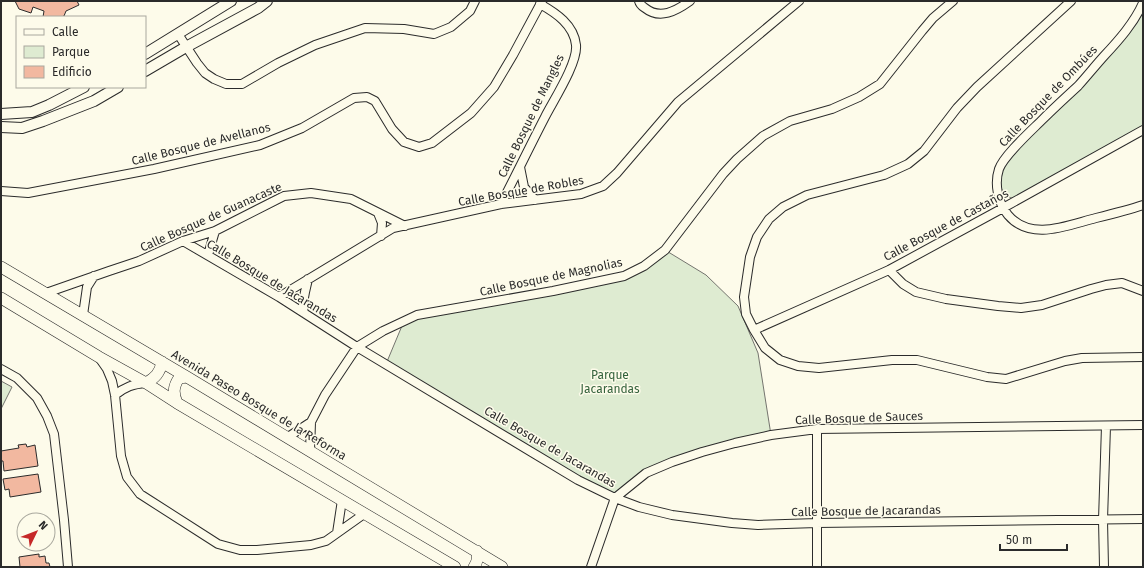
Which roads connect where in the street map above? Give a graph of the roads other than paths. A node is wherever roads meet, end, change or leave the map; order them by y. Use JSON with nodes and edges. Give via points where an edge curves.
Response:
{"nodes":[{"id":1,"x":231,"y":1,"type":"edge"},
{"id":2,"x":267,"y":1,"type":"edge"},
{"id":3,"x":475,"y":1,"type":"edge"},
{"id":4,"x":639,"y":1,"type":"edge"},
{"id":5,"x":690,"y":1,"type":"edge"},
{"id":6,"x":799,"y":1,"type":"edge"},
{"id":7,"x":953,"y":1,"type":"edge"},
{"id":8,"x":1071,"y":1,"type":"edge"},
{"id":9,"x":541,"y":3,"type":"edge"},
{"id":10,"x":1143,"y":3,"type":"edge"},
{"id":11,"x":178,"y":34,"type":"junction"},
{"id":12,"x":186,"y":47,"type":"junction"},
{"id":13,"x":146,"y":53,"type":"edge"},
{"id":14,"x":146,"y":70,"type":"edge"},
{"id":15,"x":82,"y":88,"type":"edge"},
{"id":16,"x":116,"y":88,"type":"edge"},
{"id":17,"x":1,"y":114,"type":"edge"},
{"id":18,"x":1,"y":127,"type":"edge"},
{"id":19,"x":1143,"y":130,"type":"edge"},
{"id":20,"x":520,"y":167,"type":"junction"},
{"id":21,"x":1,"y":191,"type":"edge"},
{"id":22,"x":535,"y":200,"type":"junction"},
{"id":23,"x":501,"y":204,"type":"junction"},
{"id":24,"x":1143,"y":206,"type":"edge"},
{"id":25,"x":1003,"y":208,"type":"junction"},
{"id":26,"x":378,"y":213,"type":"junction"},
{"id":27,"x":405,"y":226,"type":"junction"},
{"id":28,"x":215,"y":231,"type":"junction"},
{"id":29,"x":381,"y":236,"type":"junction"},
{"id":30,"x":183,"y":241,"type":"junction"},
{"id":31,"x":208,"y":255,"type":"junction"},
{"id":32,"x":1,"y":267,"type":"edge"},
{"id":33,"x":889,"y":270,"type":"junction"},
{"id":34,"x":94,"y":276,"type":"junction"},
{"id":35,"x":308,"y":279,"type":"junction"},
{"id":36,"x":1143,"y":291,"type":"edge"},
{"id":37,"x":46,"y":293,"type":"junction"},
{"id":38,"x":279,"y":297,"type":"junction"},
{"id":39,"x":1,"y":298,"type":"edge"},
{"id":40,"x":304,"y":313,"type":"junction"},
{"id":41,"x":83,"y":315,"type":"junction"},
{"id":42,"x":754,"y":330,"type":"junction"},
{"id":43,"x":357,"y":347,"type":"junction"},
{"id":44,"x":99,"y":357,"type":"junction"},
{"id":45,"x":1143,"y":357,"type":"edge"},
{"id":46,"x":162,"y":362,"type":"junction"},
{"id":47,"x":1,"y":369,"type":"edge"},
{"id":48,"x":187,"y":377,"type":"junction"},
{"id":49,"x":146,"y":383,"type":"junction"},
{"id":50,"x":115,"y":395,"type":"junction"},
{"id":51,"x":177,"y":403,"type":"junction"},
{"id":52,"x":311,"y":422,"type":"junction"},
{"id":53,"x":1143,"y":425,"type":"edge"},
{"id":54,"x":1106,"y":426,"type":"junction"},
{"id":55,"x":817,"y":430,"type":"junction"},
{"id":56,"x":288,"y":437,"type":"junction"},
{"id":57,"x":310,"y":451,"type":"junction"},
{"id":58,"x":615,"y":498,"type":"junction"},
{"id":59,"x":342,"y":500,"type":"junction"},
{"id":60,"x":364,"y":514,"type":"junction"},
{"id":61,"x":1143,"y":519,"type":"edge"},
{"id":62,"x":1103,"y":520,"type":"junction"},
{"id":63,"x":817,"y":523,"type":"junction"},
{"id":64,"x":337,"y":534,"type":"junction"},
{"id":65,"x":477,"y":551,"type":"junction"},
{"id":66,"x":68,"y":567,"type":"edge"},
{"id":67,"x":455,"y":567,"type":"edge"},
{"id":68,"x":474,"y":567,"type":"edge"},
{"id":69,"x":502,"y":567,"type":"edge"},
{"id":70,"x":591,"y":567,"type":"edge"},
{"id":71,"x":817,"y":567,"type":"edge"},
{"id":72,"x":1104,"y":567,"type":"edge"}],
"edges":[{"from":1,"to":11,"type":"street"},
{"from":2,"to":12,"type":"street"},
{"from":3,"to":12,"type":"street","via":[[470,11],[451,28],[434,34],[404,29],[365,28],[315,45],[242,84],[226,84],[214,79],[197,63]]},
{"from":4,"to":5,"type":"street","via":[[650,12],[666,14]]},
{"from":6,"to":22,"type":"street","name":"Calle Bosque de Robles","via":[[678,102],[602,186],[581,194]]},
{"from":7,"to":43,"type":"street","name":"Calle Bosque de Magnolias","via":[[933,18],[880,84],[859,97],[832,109],[790,121],[763,136],[723,174],[665,250],[644,266],[624,276],[417,315]]},
{"from":8,"to":42,"type":"street","via":[[977,87],[957,108],[924,151],[908,164],[884,175],[807,195],[783,207],[769,219],[757,237],[750,257],[744,297],[746,314]]},
{"from":9,"to":20,"type":"street","name":"Calle Bosque de Mangles","via":[[565,22],[574,35],[577,47],[572,66]]},
{"from":9,"to":21,"type":"street","name":"Calle Bosque de Avellanos","via":[[494,87],[471,113],[432,143],[419,147],[404,142],[392,129],[375,101],[367,97],[354,98],[302,128],[260,145],[28,194]]},
{"from":10,"to":25,"type":"street","name":"Calle Bosque de Ombúes","via":[[1120,39],[1002,163],[997,182]]},
{"from":11,"to":12,"type":"street"},
{"from":11,"to":13,"type":"street"},
{"from":12,"to":14,"type":"street"},
{"from":15,"to":17,"type":"street","via":[[32,112]]},
{"from":16,"to":18,"type":"street","via":[[94,102],[43,121],[22,128]]},
{"from":19,"to":25,"type":"street","name":"Calle Bosque de Castaños"},
{"from":20,"to":22,"type":"street","via":[[524,187]]},
{"from":20,"to":23,"type":"street","name":"Calle Bosque de Mangles"},
{"from":22,"to":23,"type":"street","name":"Calle Bosque de Robles"},
{"from":23,"to":27,"type":"street","name":"Calle Bosque de Robles"},
{"from":24,"to":25,"type":"street","name":"Calle Bosque de Ombúes","via":[[1045,230],[1020,225]]},
{"from":25,"to":33,"type":"street","name":"Calle Bosque de Castaños"},
{"from":26,"to":27,"type":"street","name":"Calle Bosque de Guanacaste"},
{"from":26,"to":28,"type":"street","name":"Calle Bosque de Guanacaste","via":[[351,200],[311,193],[297,194],[284,196]]},
{"from":26,"to":29,"type":"street","via":[[382,223]]},
{"from":27,"to":29,"type":"street","name":"Calle Bosque de Robles","via":[[393,228]]},
{"from":28,"to":30,"type":"street","name":"Calle Bosque de Guanacaste"},
{"from":28,"to":31,"type":"street"},
{"from":29,"to":35,"type":"street","name":"Calle Bosque de Robles"},
{"from":30,"to":31,"type":"street","name":"Calle Bosque de Jacarandas"},
{"from":30,"to":34,"type":"street","name":"Calle Bosque de Guanacaste","via":[[139,261]]},
{"from":31,"to":38,"type":"street","name":"Calle Bosque de Jacarandas"},
{"from":32,"to":37,"type":"main road","name":"Avenida Paseo Bosque de la Reforma"},
{"from":33,"to":36,"type":"street","via":[[903,284],[916,292],[946,299],[1021,308],[1042,305],[1106,285],[1122,283]]},
{"from":33,"to":42,"type":"street","name":"Calle Bosque de Castaños"},
{"from":34,"to":37,"type":"street","name":"Calle Bosque de Guanacaste"},
{"from":34,"to":41,"type":"street","via":[[87,287]]},
{"from":35,"to":38,"type":"street","name":"Calle Bosque de Robles"},
{"from":35,"to":40,"type":"street"},
{"from":37,"to":41,"type":"main road","name":"Avenida Paseo Bosque de la Reforma"},
{"from":38,"to":40,"type":"street","name":"Calle Bosque de Jacarandas"},
{"from":39,"to":44,"type":"main road"},
{"from":40,"to":43,"type":"street","name":"Calle Bosque de Jacarandas"},
{"from":41,"to":46,"type":"main road","name":"Avenida Paseo Bosque de la Reforma"},
{"from":42,"to":45,"type":"street","via":[[765,348],[780,360],[798,366],[819,368],[892,360],[917,360],[987,377],[1006,379],[1082,358]]},
{"from":43,"to":52,"type":"street","name":"Calle Bosque de Magnolias","via":[[325,395]]},
{"from":43,"to":58,"type":"street","name":"Calle Bosque de Jacarandas","via":[[578,480]]},
{"from":44,"to":49,"type":"main road"},
{"from":44,"to":50,"type":"street","via":[[107,369]]},
{"from":46,"to":48,"type":"main road","name":"Avenida Paseo Bosque de la Reforma"},
{"from":46,"to":49,"type":"main road","via":[[156,376]]},
{"from":47,"to":66,"type":"street","via":[[17,378],[37,398],[54,434]]},
{"from":48,"to":51,"type":"main road","via":[[179,378],[175,385],[174,396]]},
{"from":48,"to":56,"type":"main road","name":"Avenida Paseo Bosque de la Reforma"},
{"from":49,"to":50,"type":"street","via":[[134,384]]},
{"from":49,"to":51,"type":"main road"},
{"from":50,"to":64,"type":"street","via":[[120,456],[127,477],[140,494],[218,544],[240,550],[257,550],[311,545],[326,541]]},
{"from":51,"to":59,"type":"main road"},
{"from":52,"to":56,"type":"street","name":"Calle Bosque de Magnolias"},
{"from":52,"to":57,"type":"street","name":"Calle Bosque de Magnolias"},
{"from":53,"to":54,"type":"street","name":"Calle Bosque de Sauces"},
{"from":54,"to":55,"type":"street","name":"Calle Bosque de Sauces"},
{"from":54,"to":62,"type":"street"},
{"from":55,"to":58,"type":"street","name":"Calle Bosque de Sauces","via":[[771,435],[708,450],[672,462],[646,473]]},
{"from":55,"to":63,"type":"street"},
{"from":56,"to":57,"type":"main road","name":"Avenida Paseo Bosque de la Reforma"},
{"from":57,"to":65,"type":"main road","name":"Avenida Paseo Bosque de la Reforma"},
{"from":58,"to":63,"type":"street","name":"Calle Bosque de Jacarandas","via":[[672,516],[758,525]]},
{"from":58,"to":70,"type":"street"},
{"from":59,"to":60,"type":"main road"},
{"from":59,"to":64,"type":"street"},
{"from":60,"to":64,"type":"street"},
{"from":60,"to":67,"type":"main road"},
{"from":61,"to":62,"type":"street","name":"Calle Bosque de Jacarandas"},
{"from":62,"to":63,"type":"street","name":"Calle Bosque de Jacarandas"},
{"from":62,"to":72,"type":"street"},
{"from":63,"to":71,"type":"street"},
{"from":65,"to":68,"type":"main road","via":[[478,558]]},
{"from":65,"to":69,"type":"main road","name":"Avenida Paseo Bosque de la Reforma"}]}
